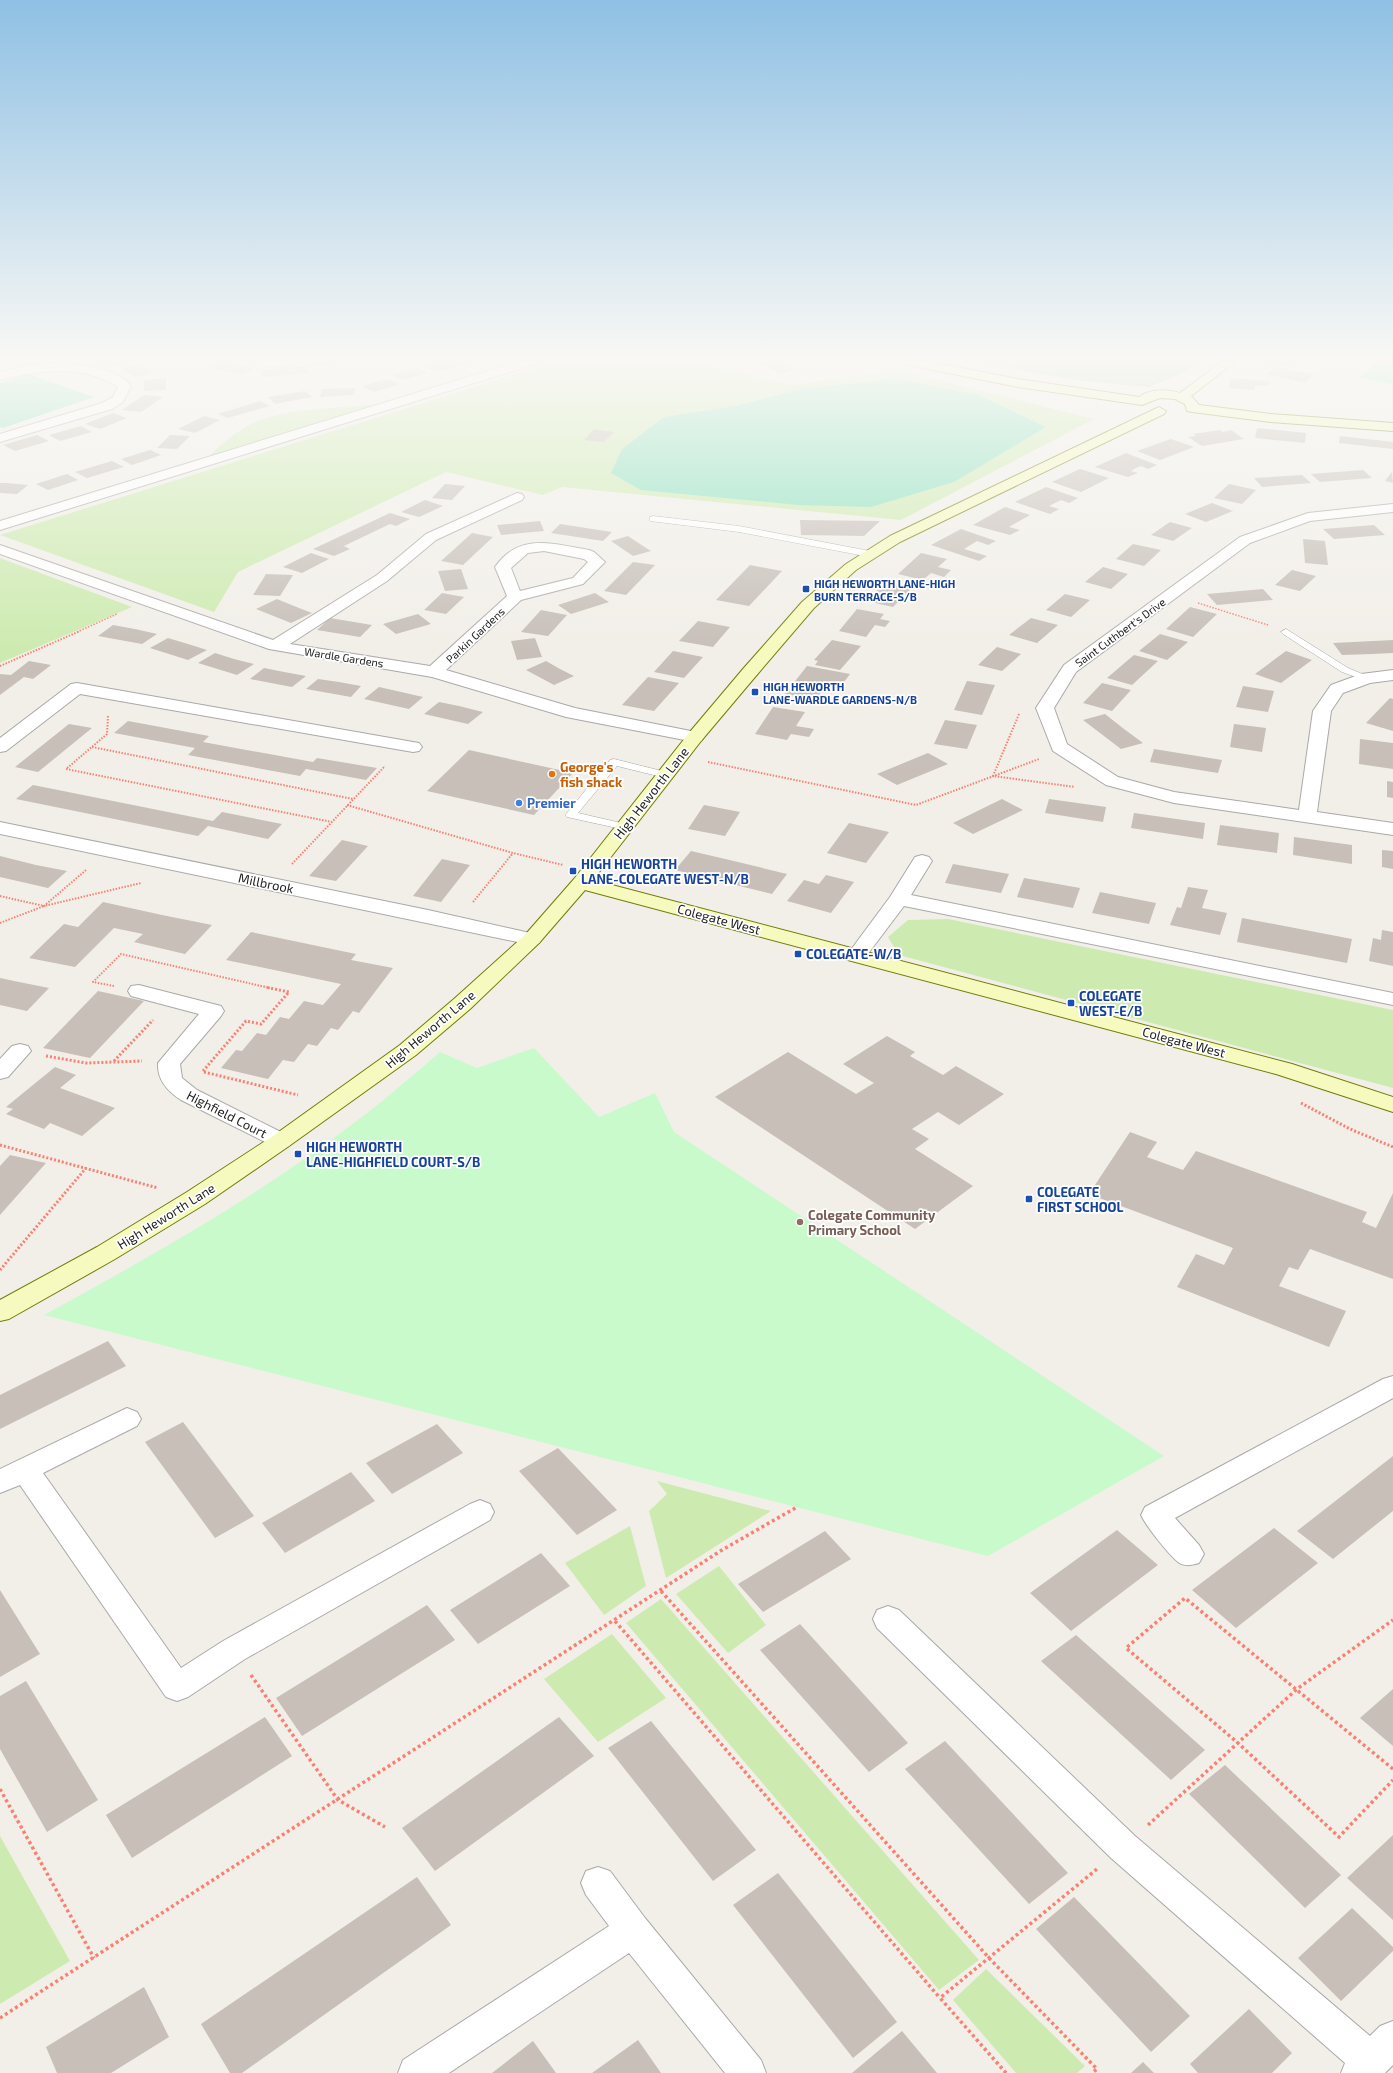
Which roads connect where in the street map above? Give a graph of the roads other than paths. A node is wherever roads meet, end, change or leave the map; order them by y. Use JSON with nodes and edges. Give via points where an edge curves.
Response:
{"nodes":[{"id":1,"x":220,"y":458,"type":"edge"},
{"id":2,"x":1073,"y":458,"type":"edge"},
{"id":3,"x":517,"y":497,"type":"dead end"},
{"id":4,"x":1393,"y":508,"type":"edge"},
{"id":5,"x":652,"y":519,"type":"dead end"},
{"id":6,"x":0,"y":526,"type":"edge"},
{"id":7,"x":0,"y":549,"type":"edge"},
{"id":8,"x":870,"y":554,"type":"junction"},
{"id":9,"x":515,"y":597,"type":"junction"},
{"id":10,"x":1286,"y":632,"type":"road end"},
{"id":11,"x":275,"y":646,"type":"junction"},
{"id":12,"x":434,"y":672,"type":"junction"},
{"id":13,"x":1393,"y":675,"type":"edge"},
{"id":14,"x":1367,"y":678,"type":"junction"},
{"id":15,"x":695,"y":737,"type":"junction"},
{"id":16,"x":408,"y":746,"type":"road end"},
{"id":17,"x":0,"y":747,"type":"edge"},
{"id":18,"x":666,"y":775,"type":"junction"},
{"id":19,"x":1307,"y":816,"type":"junction"},
{"id":20,"x":626,"y":827,"type":"junction"},
{"id":21,"x":0,"y":828,"type":"edge"},
{"id":22,"x":1393,"y":829,"type":"edge"},
{"id":23,"x":922,"y":861,"type":"dead end"},
{"id":24,"x":586,"y":877,"type":"junction"},
{"id":25,"x":899,"y":899,"type":"junction"},
{"id":26,"x":532,"y":939,"type":"junction"},
{"id":27,"x":857,"y":955,"type":"junction"},
{"id":28,"x":139,"y":991,"type":"dead end"},
{"id":29,"x":1393,"y":999,"type":"edge"},
{"id":30,"x":20,"y":1051,"type":"dead end"},
{"id":31,"x":0,"y":1072,"type":"edge"},
{"id":32,"x":1393,"y":1105,"type":"edge"},
{"id":33,"x":281,"y":1141,"type":"junction"},
{"id":34,"x":0,"y":1312,"type":"edge"},
{"id":35,"x":1393,"y":1386,"type":"edge"},
{"id":36,"x":128,"y":1419,"type":"dead end"},
{"id":37,"x":12,"y":1476,"type":"edge"},
{"id":38,"x":480,"y":1512,"type":"dead end"},
{"id":39,"x":1190,"y":1554,"type":"dead end"},
{"id":40,"x":888,"y":1619,"type":"dead end"},
{"id":41,"x":598,"y":1882,"type":"dead end"},
{"id":42,"x":633,"y":1930,"type":"junction"},
{"id":43,"x":1374,"y":2058,"type":"edge"},
{"id":44,"x":416,"y":2073,"type":"edge"},
{"id":45,"x":748,"y":2073,"type":"edge"}],
"edges":[{"from":1,"to":6,"type":"street"},
{"from":2,"to":8,"type":"street","name":"High Heworth Lane","via":[[895,539]]},
{"from":3,"to":11,"type":"street","via":[[431,537],[382,578]]},
{"from":4,"to":19,"type":"street","name":"Saint Cuthbert's Drive","via":[[1308,517],[1245,540],[1070,669],[1045,708],[1059,747],[1112,781],[1174,797]]},
{"from":5,"to":8,"type":"lane","via":[[740,529]]},
{"from":7,"to":11,"type":"street","name":"Wardle Gardens"},
{"from":8,"to":15,"type":"street","name":"High Heworth Lane","via":[[808,605]]},
{"from":9,"to":9,"type":"street","name":"Parkin Gardens","via":[[503,567],[524,549],[544,547],[589,555],[597,562],[578,581]]},
{"from":9,"to":12,"type":"street","name":"Parkin Gardens"},
{"from":10,"to":14,"type":"lane","via":[[1345,670]]},
{"from":11,"to":12,"type":"street","name":"Wardle Gardens"},
{"from":12,"to":15,"type":"street","name":"Wardle Gardens","via":[[572,713]]},
{"from":13,"to":14,"type":"street"},
{"from":14,"to":19,"type":"street","via":[[1336,689],[1322,710]]},
{"from":15,"to":18,"type":"street","name":"High Heworth Lane"},
{"from":16,"to":17,"type":"street","via":[[77,688]]},
{"from":18,"to":20,"type":"street","name":"High Heworth Lane"},
{"from":18,"to":20,"type":"lane","via":[[614,762],[571,816]]},
{"from":19,"to":22,"type":"street","name":"Saint Cuthbert's Drive"},
{"from":20,"to":24,"type":"street","name":"High Heworth Lane"},
{"from":21,"to":26,"type":"street","name":"Millbrook"},
{"from":23,"to":25,"type":"street"},
{"from":24,"to":26,"type":"street","name":"High Heworth Lane"},
{"from":24,"to":27,"type":"street","name":"Colegate West"},
{"from":25,"to":27,"type":"street"},
{"from":25,"to":29,"type":"street"},
{"from":26,"to":33,"type":"street","name":"High Heworth Lane","via":[[408,1050]]},
{"from":27,"to":32,"type":"street","name":"Colegate West","via":[[1284,1070]]},
{"from":28,"to":33,"type":"street","name":"Highfield Court","via":[[213,1011],[169,1063],[170,1079],[177,1088]]},
{"from":30,"to":31,"type":"street"},
{"from":33,"to":34,"type":"street","name":"High Heworth Lane","via":[[196,1198],[106,1253]]},
{"from":35,"to":39,"type":"street","via":[[1155,1515]]},
{"from":36,"to":37,"type":"street"},
{"from":37,"to":38,"type":"street","via":[[177,1686],[234,1650]]},
{"from":40,"to":43,"type":"street","via":[[1123,1848]]},
{"from":41,"to":42,"type":"street"},
{"from":42,"to":44,"type":"street"},
{"from":42,"to":45,"type":"street"}]}
